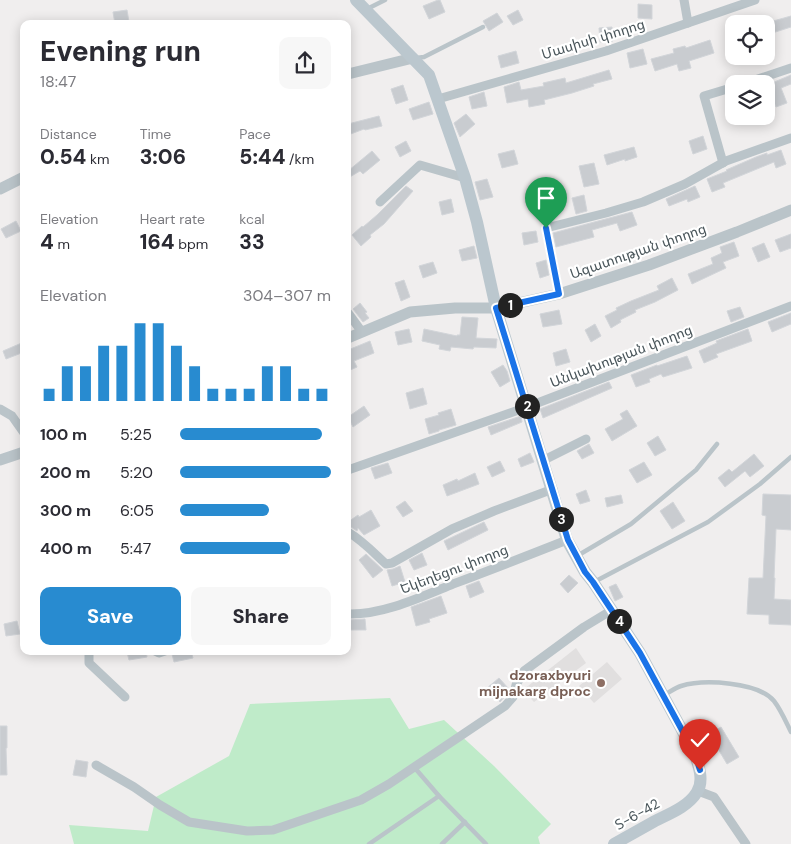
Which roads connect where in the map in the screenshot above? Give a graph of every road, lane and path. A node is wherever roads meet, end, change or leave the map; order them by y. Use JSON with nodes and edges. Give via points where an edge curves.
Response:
{"nodes":[{"id":1,"x":356,"y":0,"type":"edge"},
{"id":2,"x":385,"y":0,"type":"edge"},
{"id":3,"x":684,"y":0,"type":"edge"},
{"id":4,"x":755,"y":0,"type":"edge"},
{"id":5,"x":366,"y":10,"type":"junction"},
{"id":6,"x":688,"y":23,"type":"junction"},
{"id":7,"x":483,"y":27,"type":"dead end"},
{"id":8,"x":413,"y":58,"type":"junction"},
{"id":9,"x":791,"y":68,"type":"edge"},
{"id":10,"x":351,"y":73,"type":"edge"},
{"id":11,"x":770,"y":75,"type":"edge"},
{"id":12,"x":725,"y":90,"type":"edge"},
{"id":13,"x":438,"y":99,"type":"junction"},
{"id":14,"x":791,"y":138,"type":"edge"},
{"id":15,"x":723,"y":163,"type":"junction"},
{"id":16,"x":466,"y":178,"type":"junction"},
{"id":17,"x":20,"y":179,"type":"edge"},
{"id":18,"x":0,"y":189,"type":"edge"},
{"id":19,"x":380,"y":202,"type":"dead end"},
{"id":20,"x":791,"y":210,"type":"edge"},
{"id":21,"x":559,"y":294,"type":"junction"},
{"id":22,"x":791,"y":306,"type":"edge"},
{"id":23,"x":496,"y":308,"type":"junction"},
{"id":24,"x":351,"y":317,"type":"edge"},
{"id":25,"x":362,"y":332,"type":"junction"},
{"id":26,"x":351,"y":337,"type":"edge"},
{"id":27,"x":527,"y":407,"type":"junction"},
{"id":28,"x":0,"y":409,"type":"edge"},
{"id":29,"x":20,"y":427,"type":"edge"},
{"id":30,"x":586,"y":439,"type":"dead end"},
{"id":31,"x":717,"y":444,"type":"dead end"},
{"id":32,"x":20,"y":453,"type":"edge"},
{"id":33,"x":791,"y":457,"type":"edge"},
{"id":34,"x":0,"y":460,"type":"edge"},
{"id":35,"x":544,"y":460,"type":"junction"},
{"id":36,"x":351,"y":469,"type":"edge"},
{"id":37,"x":552,"y":489,"type":"junction"},
{"id":38,"x":351,"y":534,"type":"edge"},
{"id":39,"x":568,"y":540,"type":"junction"},
{"id":40,"x":576,"y":557,"type":"junction"},
{"id":41,"x":593,"y":582,"type":"junction"},
{"id":42,"x":612,"y":610,"type":"junction"},
{"id":43,"x":351,"y":614,"type":"edge"},
{"id":44,"x":88,"y":655,"type":"edge"},
{"id":45,"x":663,"y":695,"type":"junction"},
{"id":46,"x":125,"y":697,"type":"dead end"},
{"id":47,"x":791,"y":732,"type":"edge"},
{"id":48,"x":96,"y":765,"type":"dead end"},
{"id":49,"x":414,"y":766,"type":"junction"},
{"id":50,"x":698,"y":791,"type":"junction"},
{"id":51,"x":439,"y":796,"type":"junction"},
{"id":52,"x":465,"y":822,"type":"junction"},
{"id":53,"x":369,"y":844,"type":"edge"},
{"id":54,"x":442,"y":844,"type":"edge"},
{"id":55,"x":486,"y":844,"type":"edge"},
{"id":56,"x":614,"y":844,"type":"edge"},
{"id":57,"x":746,"y":844,"type":"edge"}],
"edges":[{"from":1,"to":5,"type":"main road"},
{"from":2,"to":5,"type":"lane"},
{"from":3,"to":6,"type":"street"},
{"from":4,"to":6,"type":"street","name":"Մասիսի փողոց"},
{"from":5,"to":8,"type":"main road"},
{"from":6,"to":13,"type":"street","name":"Մասիսի փողոց","via":[[606,52]]},
{"from":7,"to":8,"type":"lane","via":[[424,57]]},
{"from":8,"to":10,"type":"street"},
{"from":8,"to":13,"type":"main road","via":[[429,75]]},
{"from":9,"to":11,"type":"street"},
{"from":12,"to":15,"type":"street","via":[[704,96]]},
{"from":13,"to":16,"type":"main road"},
{"from":14,"to":15,"type":"street"},
{"from":15,"to":21,"type":"street","via":[[644,202],[546,228]]},
{"from":16,"to":19,"type":"street","via":[[420,165]]},
{"from":16,"to":23,"type":"main road"},
{"from":17,"to":18,"type":"street"},
{"from":20,"to":21,"type":"street","name":"Ազատության փողոց","via":[[657,262]]},
{"from":21,"to":23,"type":"street","name":"Ազատության փողոց"},
{"from":22,"to":27,"type":"street","name":"Անկախության փողոց"},
{"from":23,"to":25,"type":"street","name":"Ազատության փողոց","via":[[410,312]]},
{"from":23,"to":27,"type":"main road"},
{"from":24,"to":25,"type":"street"},
{"from":25,"to":26,"type":"street","name":"Ազատության փողոց"},
{"from":27,"to":35,"type":"main road"},
{"from":27,"to":36,"type":"street","name":"Անկախության փողոց"},
{"from":28,"to":29,"type":"street","via":[[12,416]]},
{"from":30,"to":35,"type":"street"},
{"from":31,"to":40,"type":"lane","via":[[696,470],[631,524]]},
{"from":32,"to":34,"type":"street"},
{"from":33,"to":41,"type":"lane","via":[[708,522]]},
{"from":35,"to":37,"type":"main road"},
{"from":37,"to":38,"type":"street","via":[[452,529],[392,563],[386,564]]},
{"from":37,"to":39,"type":"main road"},
{"from":39,"to":40,"type":"main road"},
{"from":39,"to":43,"type":"street","name":"Եկեղեցու փողոց","via":[[421,598],[373,612]]},
{"from":40,"to":41,"type":"main road"},
{"from":41,"to":42,"type":"main road"},
{"from":42,"to":45,"type":"main road"},
{"from":42,"to":49,"type":"street","via":[[524,671],[506,706]]},
{"from":44,"to":46,"type":"street","via":[[89,663]]},
{"from":45,"to":47,"type":"lane","via":[[680,686],[714,682],[757,690],[774,702]]},
{"from":45,"to":50,"type":"main road","via":[[695,754],[700,770]]},
{"from":48,"to":49,"type":"street","via":[[189,822],[247,831],[273,830],[361,800]]},
{"from":49,"to":51,"type":"lane"},
{"from":50,"to":56,"type":"main road","name":"Տ-6-42","number":"Տ-6-42","via":[[678,809]]},
{"from":50,"to":57,"type":"street","via":[[714,797]]},
{"from":51,"to":52,"type":"lane"},
{"from":51,"to":53,"type":"lane"},
{"from":52,"to":54,"type":"lane"},
{"from":52,"to":55,"type":"lane"}]}
